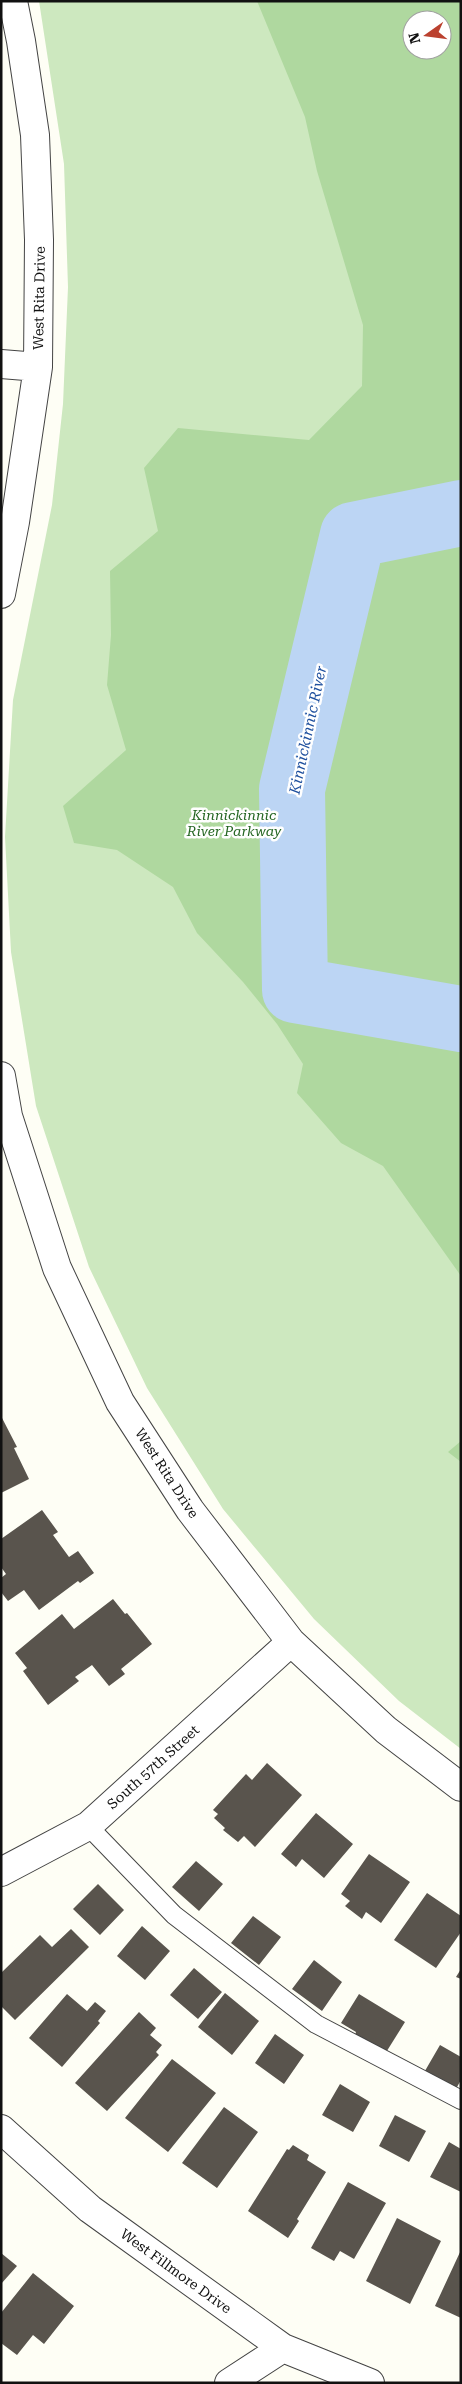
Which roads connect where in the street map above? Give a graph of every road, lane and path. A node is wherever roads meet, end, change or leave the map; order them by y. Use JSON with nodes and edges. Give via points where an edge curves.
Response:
{"nodes":[{"id":1,"x":13,"y":1,"type":"edge"},
{"id":2,"x":1,"y":364,"type":"edge"},
{"id":3,"x":38,"y":367,"type":"junction"},
{"id":4,"x":1,"y":594,"type":"edge"},
{"id":5,"x":1,"y":1076,"type":"edge"},
{"id":6,"x":291,"y":1642,"type":"junction"},
{"id":7,"x":461,"y":1787,"type":"edge"},
{"id":8,"x":88,"y":1826,"type":"junction"},
{"id":9,"x":1,"y":1872,"type":"edge"},
{"id":10,"x":461,"y":2100,"type":"edge"},
{"id":11,"x":1,"y":2130,"type":"edge"},
{"id":12,"x":283,"y":2348,"type":"junction"},
{"id":13,"x":229,"y":2383,"type":"edge"},
{"id":14,"x":370,"y":2383,"type":"edge"}],
"edges":[{"from":1,"to":3,"type":"street","name":"West Rita Drive","via":[[35,135],[39,240]]},
{"from":2,"to":3,"type":"street"},
{"from":3,"to":4,"type":"street","name":"West Rita Drive"},
{"from":5,"to":6,"type":"street","name":"West Rita Drive","via":[[8,1116],[57,1268],[120,1402],[190,1510]]},
{"from":6,"to":7,"type":"street","name":"West Rita Drive","via":[[386,1730]]},
{"from":6,"to":8,"type":"street","name":"South 57th Street"},
{"from":8,"to":9,"type":"street","name":"South 57th Street"},
{"from":8,"to":10,"type":"lane","via":[[174,1914],[316,2024]]},
{"from":11,"to":12,"type":"street","name":"West Fillmore Drive","via":[[90,2209]]},
{"from":12,"to":13,"type":"street"},
{"from":12,"to":14,"type":"street","name":"West Fillmore Drive"}]}
